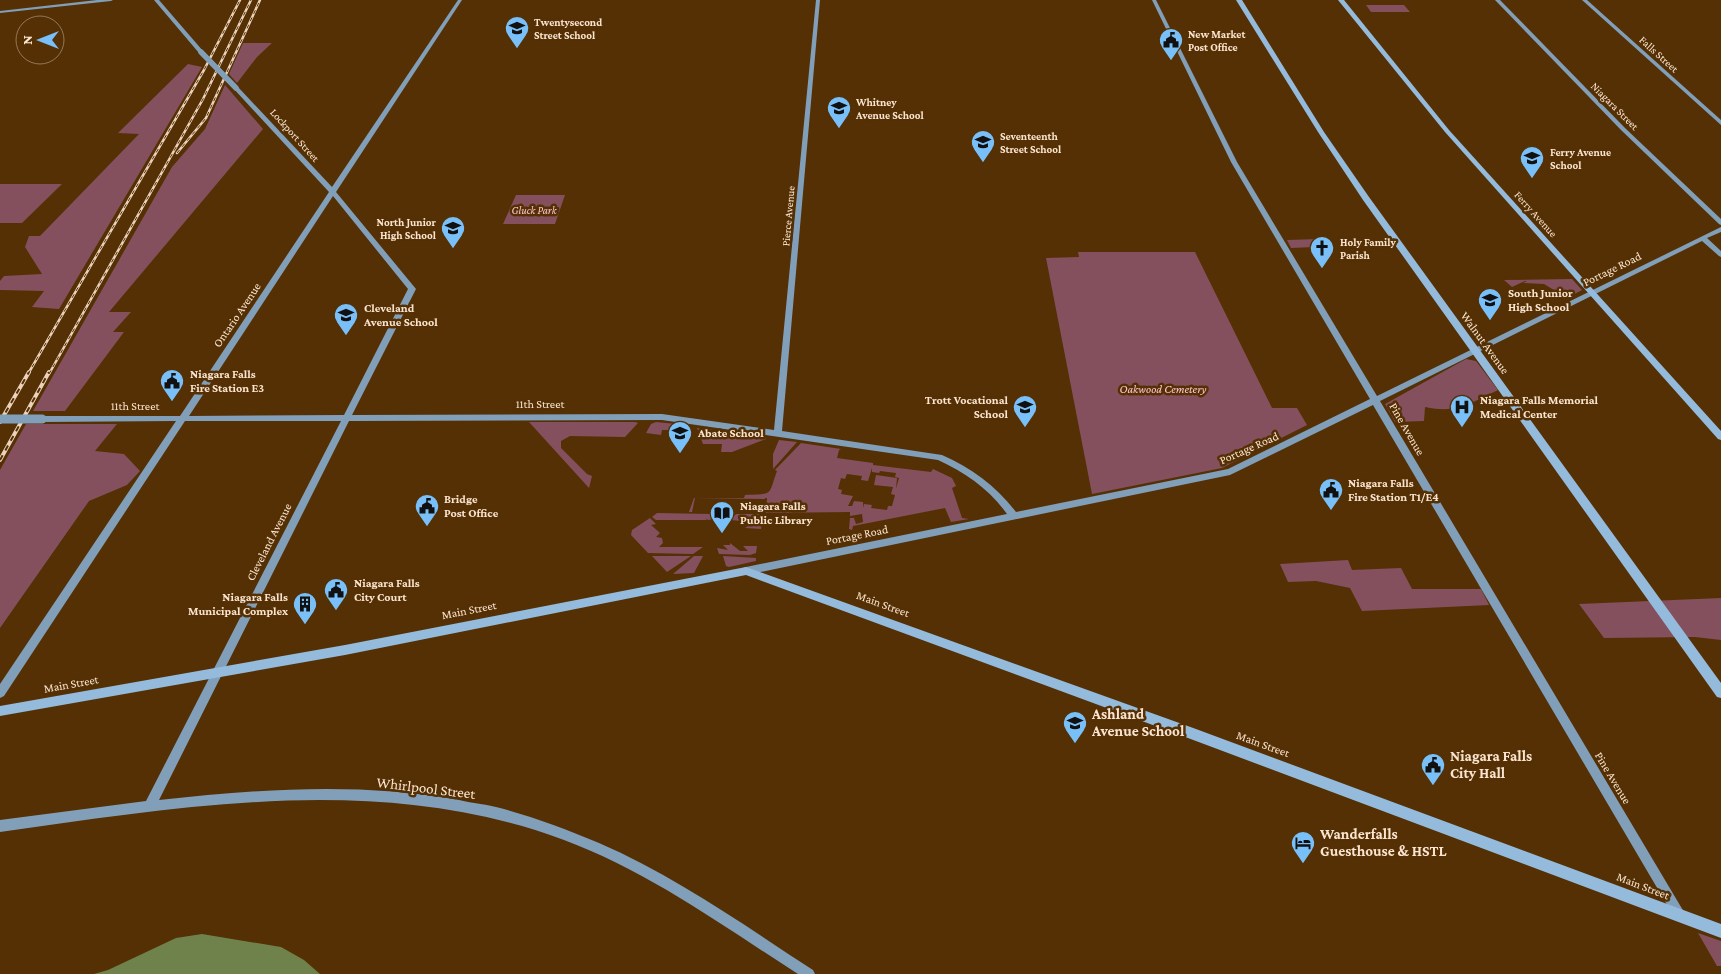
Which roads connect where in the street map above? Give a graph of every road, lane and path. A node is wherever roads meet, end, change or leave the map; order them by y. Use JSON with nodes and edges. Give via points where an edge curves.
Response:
{"nodes":[{"id":1,"x":111,"y":0,"type":"edge"},
{"id":2,"x":156,"y":0,"type":"edge"},
{"id":3,"x":460,"y":0,"type":"edge"},
{"id":4,"x":818,"y":0,"type":"edge"},
{"id":5,"x":1154,"y":0,"type":"edge"},
{"id":6,"x":1239,"y":0,"type":"edge"},
{"id":7,"x":1341,"y":0,"type":"edge"},
{"id":8,"x":1497,"y":0,"type":"edge"},
{"id":9,"x":1584,"y":0,"type":"edge"},
{"id":10,"x":0,"y":12,"type":"edge"},
{"id":11,"x":1721,"y":123,"type":"edge"},
{"id":12,"x":333,"y":192,"type":"junction"},
{"id":13,"x":1721,"y":223,"type":"edge"},
{"id":14,"x":1721,"y":229,"type":"edge"},
{"id":15,"x":1703,"y":238,"type":"junction"},
{"id":16,"x":1721,"y":254,"type":"edge"},
{"id":17,"x":412,"y":289,"type":"joint"},
{"id":18,"x":1592,"y":293,"type":"junction"},
{"id":19,"x":1475,"y":350,"type":"junction"},
{"id":20,"x":1376,"y":400,"type":"junction"},
{"id":21,"x":347,"y":417,"type":"junction"},
{"id":22,"x":183,"y":418,"type":"junction"},
{"id":23,"x":0,"y":419,"type":"edge"},
{"id":24,"x":42,"y":419,"type":"joint"},
{"id":25,"x":778,"y":433,"type":"junction"},
{"id":26,"x":1721,"y":437,"type":"edge"},
{"id":27,"x":1014,"y":516,"type":"junction"},
{"id":28,"x":746,"y":571,"type":"junction"},
{"id":29,"x":217,"y":672,"type":"junction"},
{"id":30,"x":0,"y":693,"type":"edge"},
{"id":31,"x":1721,"y":693,"type":"edge"},
{"id":32,"x":0,"y":711,"type":"edge"},
{"id":33,"x":149,"y":807,"type":"junction"},
{"id":34,"x":0,"y":826,"type":"edge"},
{"id":35,"x":1680,"y":916,"type":"junction"},
{"id":36,"x":1721,"y":931,"type":"edge"},
{"id":37,"x":809,"y":974,"type":"edge"}],
"edges":[{"from":1,"to":10,"type":"street"},
{"from":2,"to":12,"type":"street","name":"Lockport Street","bridge":true},
{"from":3,"to":12,"type":"street","name":"Ontario Avenue"},
{"from":4,"to":25,"type":"street","name":"Pierce Avenue"},
{"from":5,"to":20,"type":"street","name":"Pine Avenue","via":[[1234,162]]},
{"from":6,"to":19,"type":"main road","name":"Walnut Avenue","via":[[1321,132]]},
{"from":7,"to":18,"type":"main road","name":"Ferry Avenue","via":[[1441,124]]},
{"from":8,"to":13,"type":"street","name":"Niagara Street","via":[[1623,129]]},
{"from":9,"to":11,"type":"street","name":"Falls Street"},
{"from":12,"to":17,"type":"street","name":"Lockport Street"},
{"from":12,"to":22,"type":"street","name":"Ontario Avenue"},
{"from":14,"to":15,"type":"street","name":"Portage Road"},
{"from":15,"to":16,"type":"street"},
{"from":15,"to":18,"type":"street","name":"Portage Road"},
{"from":17,"to":21,"type":"street","name":"Cleveland Avenue"},
{"from":18,"to":19,"type":"street","name":"Portage Road"},
{"from":18,"to":26,"type":"main road","name":"Ferry Avenue"},
{"from":19,"to":20,"type":"street","name":"Portage Road"},
{"from":19,"to":31,"type":"main road","name":"Walnut Avenue"},
{"from":20,"to":27,"type":"street","name":"Portage Road","via":[[1230,472]]},
{"from":20,"to":35,"type":"street","name":"Pine Avenue"},
{"from":21,"to":22,"type":"street","name":"11th Street"},
{"from":21,"to":25,"type":"street","name":"11th Street","via":[[662,417]]},
{"from":21,"to":29,"type":"street","name":"Cleveland Avenue"},
{"from":22,"to":24,"type":"street","name":"11th Street"},
{"from":22,"to":30,"type":"street","name":"Ontario Avenue"},
{"from":23,"to":24,"type":"street","bridge":true},
{"from":25,"to":27,"type":"street","name":"11th Street","via":[[939,457],[988,484]]},
{"from":27,"to":28,"type":"street","name":"Portage Road"},
{"from":28,"to":29,"type":"main road","name":"Main Street"},
{"from":28,"to":35,"type":"main road","name":"Main Street"},
{"from":29,"to":32,"type":"main road","name":"Main Street"},
{"from":29,"to":33,"type":"street","name":"Cleveland Avenue"},
{"from":33,"to":34,"type":"street","name":"Whirlpool Street"},
{"from":33,"to":37,"type":"street","name":"Whirlpool Street","via":[[255,796],[342,795],[409,798],[491,812],[562,833],[635,867]]},
{"from":35,"to":36,"type":"main road","name":"Main Street"}]}
